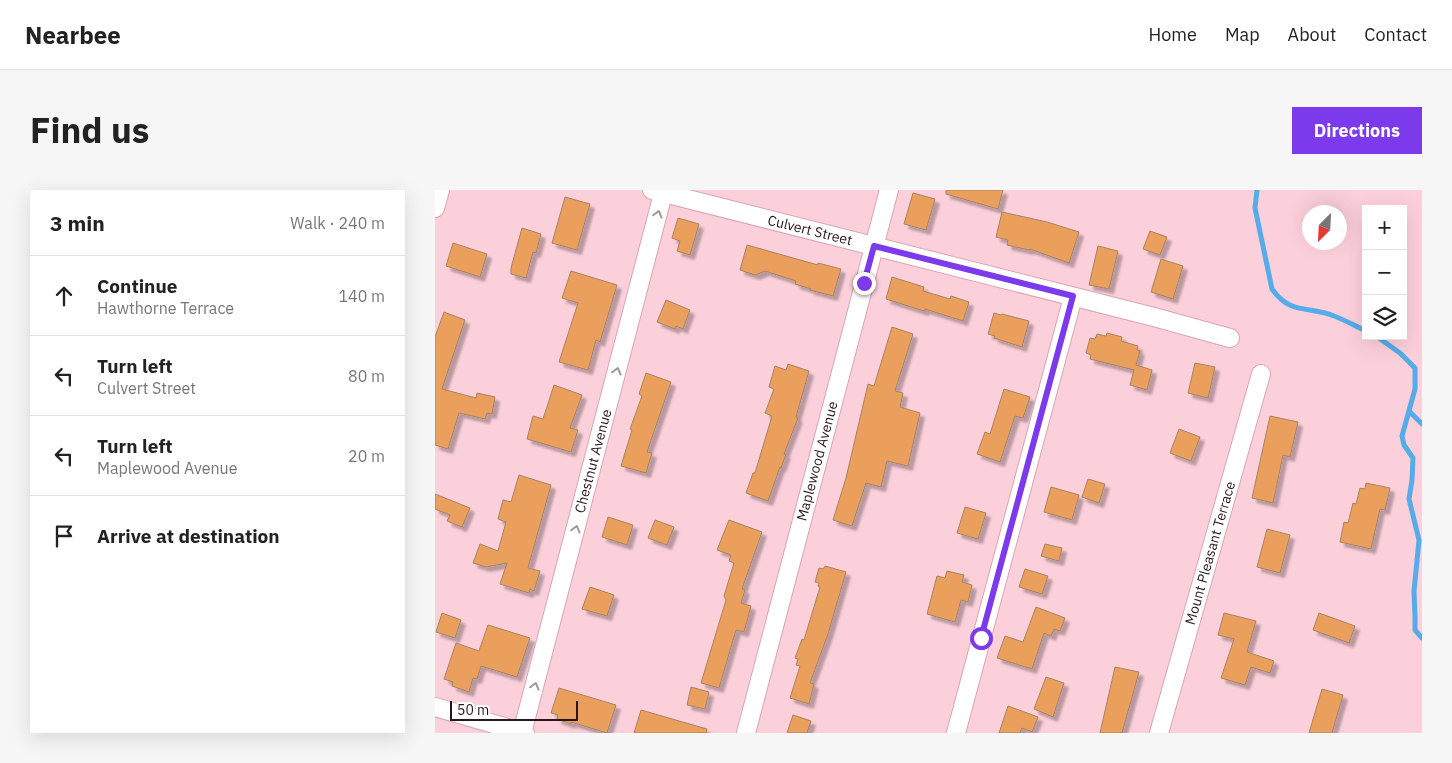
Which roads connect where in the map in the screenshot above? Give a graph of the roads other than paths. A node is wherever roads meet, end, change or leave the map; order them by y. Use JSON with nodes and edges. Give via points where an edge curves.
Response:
{"nodes":[{"id":1,"x":440,"y":190,"type":"edge"},
{"id":2,"x":889,"y":190,"type":"edge"},
{"id":3,"x":660,"y":191,"type":"edge"},
{"id":4,"x":435,"y":208,"type":"edge"},
{"id":5,"x":874,"y":246,"type":"junction"},
{"id":6,"x":1073,"y":296,"type":"junction"},
{"id":7,"x":1230,"y":338,"type":"dead end"},
{"id":8,"x":1261,"y":374,"type":"dead end"},
{"id":9,"x":435,"y":707,"type":"edge"},
{"id":10,"x":523,"y":733,"type":"edge"},
{"id":11,"x":746,"y":733,"type":"edge"},
{"id":12,"x":956,"y":733,"type":"edge"},
{"id":13,"x":1159,"y":733,"type":"edge"}],
"edges":[{"from":1,"to":4,"type":"street"},
{"from":2,"to":5,"type":"street","name":"Maplewood Avenue"},
{"from":3,"to":5,"type":"street","name":"Culvert Street"},
{"from":10,"to":3,"type":"street","name":"Chestnut Avenue","one_way":true},
{"from":5,"to":6,"type":"street","name":"Culvert Street"},
{"from":5,"to":11,"type":"street","name":"Maplewood Avenue"},
{"from":6,"to":7,"type":"street","name":"Culvert Street"},
{"from":6,"to":12,"type":"street"},
{"from":8,"to":13,"type":"street","name":"Mount Pleasant Terrace"},
{"from":9,"to":10,"type":"street"}]}
